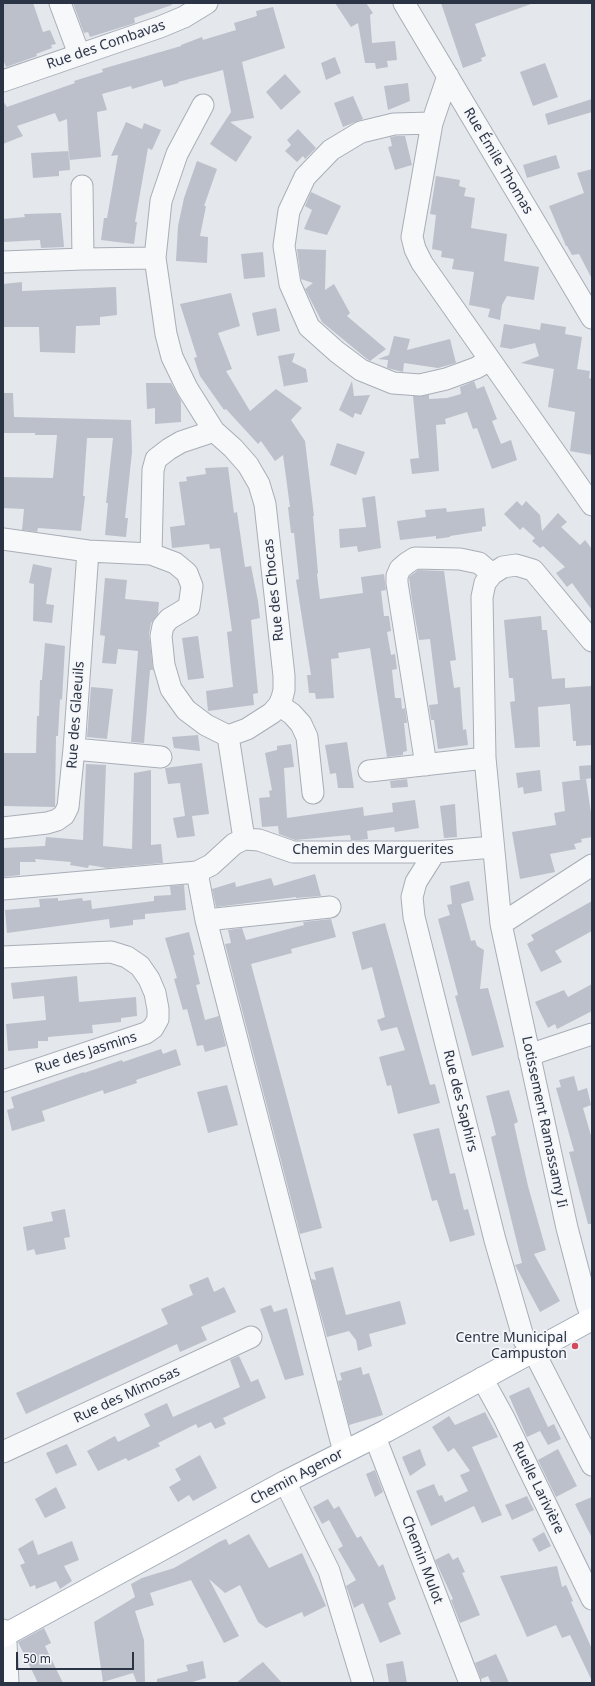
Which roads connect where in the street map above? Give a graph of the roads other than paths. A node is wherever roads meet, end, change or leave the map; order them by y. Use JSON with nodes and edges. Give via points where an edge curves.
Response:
{"nodes":[{"id":1,"x":60,"y":3,"type":"edge"},
{"id":2,"x":207,"y":3,"type":"edge"},
{"id":3,"x":404,"y":3,"type":"edge"},
{"id":4,"x":79,"y":54,"type":"junction"},
{"id":5,"x":448,"y":76,"type":"junction"},
{"id":6,"x":3,"y":80,"type":"edge"},
{"id":7,"x":203,"y":105,"type":"dead end"},
{"id":8,"x":432,"y":124,"type":"junction"},
{"id":9,"x":82,"y":186,"type":"dead end"},
{"id":10,"x":82,"y":258,"type":"junction"},
{"id":11,"x":155,"y":258,"type":"junction"},
{"id":12,"x":3,"y":262,"type":"edge"},
{"id":13,"x":592,"y":318,"type":"edge"},
{"id":14,"x":490,"y":360,"type":"junction"},
{"id":15,"x":214,"y":431,"type":"junction"},
{"id":16,"x":592,"y":505,"type":"edge"},
{"id":17,"x":3,"y":539,"type":"edge"},
{"id":18,"x":88,"y":551,"type":"junction"},
{"id":19,"x":151,"y":554,"type":"junction"},
{"id":20,"x":492,"y":574,"type":"junction"},
{"id":21,"x":591,"y":638,"type":"edge"},
{"id":22,"x":279,"y":705,"type":"junction"},
{"id":23,"x":228,"y":736,"type":"junction"},
{"id":24,"x":74,"y":749,"type":"junction"},
{"id":25,"x":161,"y":757,"type":"dead end"},
{"id":26,"x":485,"y":758,"type":"junction"},
{"id":27,"x":426,"y":765,"type":"junction"},
{"id":28,"x":369,"y":771,"type":"dead end"},
{"id":29,"x":313,"y":793,"type":"dead end"},
{"id":30,"x":3,"y":828,"type":"edge"},
{"id":31,"x":244,"y":839,"type":"junction"},
{"id":32,"x":493,"y":847,"type":"junction"},
{"id":33,"x":434,"y":852,"type":"junction"},
{"id":34,"x":592,"y":865,"type":"edge"},
{"id":35,"x":196,"y":872,"type":"junction"},
{"id":36,"x":3,"y":889,"type":"edge"},
{"id":37,"x":330,"y":907,"type":"dead end"},
{"id":38,"x":206,"y":920,"type":"junction"},
{"id":39,"x":500,"y":924,"type":"junction"},
{"id":40,"x":3,"y":957,"type":"edge"},
{"id":41,"x":592,"y":1034,"type":"edge"},
{"id":42,"x":529,"y":1055,"type":"junction"},
{"id":43,"x":3,"y":1081,"type":"edge"},
{"id":44,"x":592,"y":1318,"type":"edge"},
{"id":45,"x":251,"y":1337,"type":"dead end"},
{"id":46,"x":533,"y":1350,"type":"junction"},
{"id":47,"x":482,"y":1378,"type":"junction"},
{"id":48,"x":375,"y":1437,"type":"junction"},
{"id":49,"x":3,"y":1452,"type":"edge"},
{"id":50,"x":344,"y":1452,"type":"junction"},
{"id":51,"x":592,"y":1465,"type":"edge"},
{"id":52,"x":285,"y":1482,"type":"junction"},
{"id":53,"x":592,"y":1598,"type":"edge"},
{"id":54,"x":4,"y":1634,"type":"edge"},
{"id":55,"x":8,"y":1683,"type":"edge"},
{"id":56,"x":363,"y":1683,"type":"edge"},
{"id":57,"x":470,"y":1683,"type":"edge"}],
"edges":[{"from":1,"to":4,"type":"street"},
{"from":2,"to":4,"type":"street","name":"Rue des Combavas","via":[[184,17]]},
{"from":3,"to":5,"type":"street","name":"Rue Émile Thomas"},
{"from":4,"to":6,"type":"street","name":"Rue des Combavas"},
{"from":5,"to":8,"type":"street"},
{"from":5,"to":13,"type":"street","name":"Rue Émile Thomas"},
{"from":7,"to":11,"type":"street","name":"Rue des Chocas","via":[[177,154],[161,201]]},
{"from":8,"to":14,"type":"street","via":[[412,237],[422,263]]},
{"from":8,"to":14,"type":"street","via":[[394,124],[361,132],[331,150],[305,177],[289,211],[284,246],[290,284],[309,327],[361,370],[393,383],[420,385],[446,379]]},
{"from":9,"to":10,"type":"street"},
{"from":10,"to":11,"type":"street"},
{"from":10,"to":12,"type":"street"},
{"from":11,"to":15,"type":"street","name":"Rue des Chocas","via":[[166,334],[172,357],[187,388]]},
{"from":14,"to":16,"type":"street"},
{"from":15,"to":19,"type":"street","via":[[181,442],[156,459],[153,470]]},
{"from":15,"to":22,"type":"street","name":"Rue des Chocas","via":[[248,465],[259,484],[265,504],[284,676],[284,690]]},
{"from":17,"to":18,"type":"street"},
{"from":18,"to":19,"type":"street"},
{"from":18,"to":24,"type":"street","name":"Rue des Glaeuils"},
{"from":19,"to":23,"type":"street","via":[[175,563],[187,573],[192,586],[189,607],[169,619],[163,626],[161,636],[164,665],[171,689],[178,701],[191,714]]},
{"from":20,"to":21,"type":"street","via":[[503,567],[516,565],[533,570]]},
{"from":20,"to":26,"type":"street","name":"Lotissement Ramassamy Ii","via":[[485,583],[482,597]]},
{"from":20,"to":27,"type":"street","via":[[479,564],[460,559],[415,558],[406,562],[397,576]]},
{"from":22,"to":23,"type":"street","via":[[272,713],[248,729]]},
{"from":22,"to":29,"type":"street","via":[[302,724],[307,737]]},
{"from":23,"to":31,"type":"street"},
{"from":24,"to":25,"type":"street"},
{"from":24,"to":30,"type":"street","name":"Rue des Glaeuils","via":[[70,797],[64,815],[47,823]]},
{"from":26,"to":27,"type":"street"},
{"from":26,"to":32,"type":"street","name":"Lotissement Ramassamy Ii"},
{"from":27,"to":28,"type":"street"},
{"from":31,"to":33,"type":"street","name":"Chemin des Marguerites","via":[[259,840],[293,852]]},
{"from":31,"to":35,"type":"street","via":[[234,844],[211,865]]},
{"from":32,"to":33,"type":"street","name":"Chemin des Marguerites"},
{"from":32,"to":39,"type":"street","name":"Lotissement Ramassamy Ii"},
{"from":33,"to":46,"type":"street","name":"Rue des Saphirs","via":[[416,882],[412,898],[414,917],[495,1240],[524,1340]]},
{"from":34,"to":39,"type":"street"},
{"from":35,"to":36,"type":"street"},
{"from":35,"to":38,"type":"street"},
{"from":37,"to":38,"type":"street"},
{"from":38,"to":50,"type":"street"},
{"from":39,"to":42,"type":"street","name":"Lotissement Ramassamy Ii"},
{"from":40,"to":43,"type":"street","name":"Rue des Jasmins","via":[[111,952],[127,957],[140,966],[149,979],[158,1009],[158,1019],[153,1028],[146,1033]]},
{"from":41,"to":42,"type":"street"},
{"from":42,"to":44,"type":"street","name":"Lotissement Ramassamy Ii","via":[[567,1228]]},
{"from":44,"to":46,"type":"main road","name":"Chemin Agenor"},
{"from":45,"to":49,"type":"street","name":"Rue des Mimosas"},
{"from":46,"to":47,"type":"main road","name":"Chemin Agenor"},
{"from":46,"to":51,"type":"street","name":"Rue des Saphirs"},
{"from":47,"to":48,"type":"main road","name":"Chemin Agenor"},
{"from":47,"to":53,"type":"street","name":"Ruelle Larivière"},
{"from":48,"to":50,"type":"main road","name":"Chemin Agenor"},
{"from":48,"to":57,"type":"street","name":"Chemin Mulot"},
{"from":50,"to":52,"type":"main road","name":"Chemin Agenor"},
{"from":52,"to":54,"type":"main road","name":"Chemin Agenor"},
{"from":52,"to":56,"type":"street","via":[[329,1572]]},
{"from":54,"to":55,"type":"street"}]}
